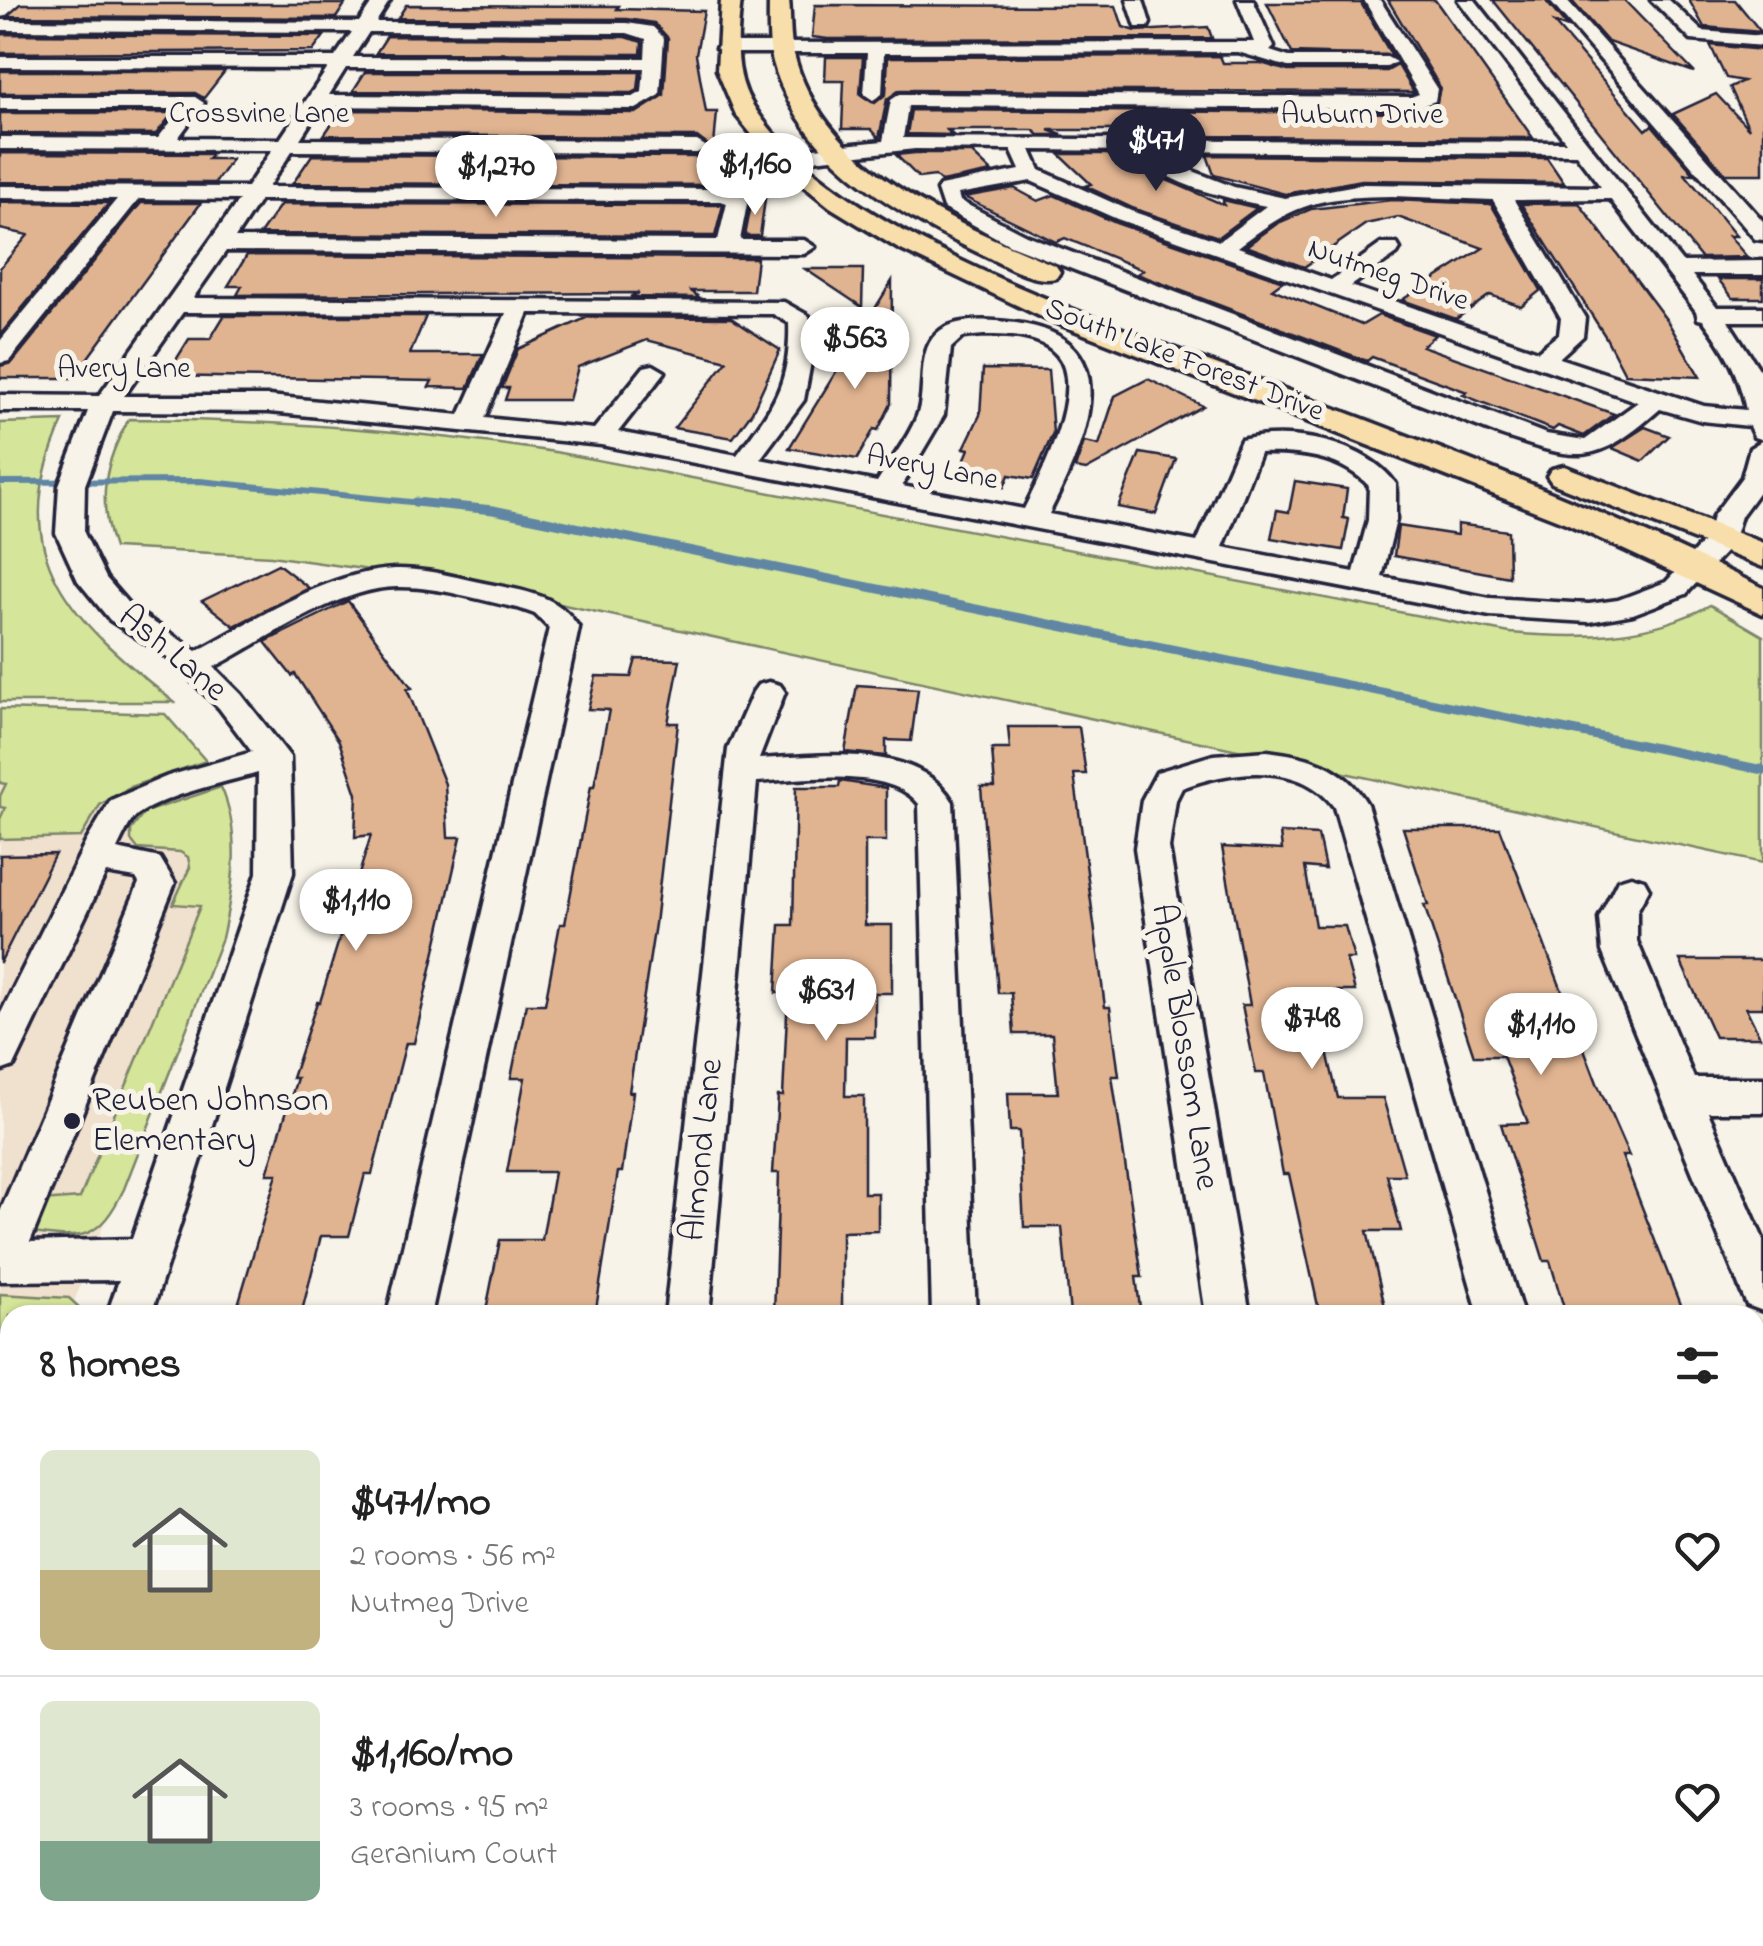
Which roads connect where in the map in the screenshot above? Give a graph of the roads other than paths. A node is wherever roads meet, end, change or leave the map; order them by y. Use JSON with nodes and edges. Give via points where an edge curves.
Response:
{"nodes":[{"id":1,"x":382,"y":0,"type":"edge"},
{"id":2,"x":731,"y":0,"type":"edge"},
{"id":3,"x":779,"y":0,"type":"edge"},
{"id":4,"x":1135,"y":0,"type":"edge"},
{"id":5,"x":1246,"y":0,"type":"edge"},
{"id":6,"x":1372,"y":0,"type":"edge"},
{"id":7,"x":1466,"y":0,"type":"edge"},
{"id":8,"x":1557,"y":0,"type":"edge"},
{"id":9,"x":1659,"y":0,"type":"edge"},
{"id":10,"x":1122,"y":22,"type":"dead end"},
{"id":11,"x":1142,"y":22,"type":"junction"},
{"id":12,"x":0,"y":26,"type":"edge"},
{"id":13,"x":364,"y":27,"type":"junction"},
{"id":14,"x":1763,"y":41,"type":"edge"},
{"id":15,"x":778,"y":46,"type":"junction"},
{"id":16,"x":876,"y":46,"type":"junction"},
{"id":17,"x":1149,"y":46,"type":"junction"},
{"id":18,"x":724,"y":48,"type":"junction"},
{"id":19,"x":0,"y":62,"type":"edge"},
{"id":20,"x":1387,"y":62,"type":"dead end"},
{"id":21,"x":341,"y":63,"type":"junction"},
{"id":22,"x":655,"y":64,"type":"junction"},
{"id":23,"x":1232,"y":66,"type":"junction"},
{"id":24,"x":873,"y":94,"type":"dead end"},
{"id":25,"x":316,"y":100,"type":"junction"},
{"id":26,"x":0,"y":102,"type":"edge"},
{"id":27,"x":0,"y":143,"type":"edge"},
{"id":28,"x":164,"y":144,"type":"junction"},
{"id":29,"x":1020,"y":144,"type":"junction"},
{"id":30,"x":286,"y":145,"type":"junction"},
{"id":31,"x":892,"y":145,"type":"junction"},
{"id":32,"x":1144,"y":145,"type":"junction"},
{"id":33,"x":697,"y":147,"type":"dead end"},
{"id":34,"x":1579,"y":148,"type":"junction"},
{"id":35,"x":834,"y":150,"type":"junction"},
{"id":36,"x":785,"y":156,"type":"junction"},
{"id":37,"x":1034,"y":174,"type":"junction"},
{"id":38,"x":0,"y":192,"type":"edge"},
{"id":39,"x":132,"y":192,"type":"junction"},
{"id":40,"x":254,"y":192,"type":"junction"},
{"id":41,"x":1614,"y":193,"type":"junction"},
{"id":42,"x":1504,"y":194,"type":"junction"},
{"id":43,"x":1285,"y":204,"type":"junction"},
{"id":44,"x":1763,"y":234,"type":"edge"},
{"id":45,"x":220,"y":244,"type":"junction"},
{"id":46,"x":728,"y":246,"type":"junction"},
{"id":47,"x":804,"y":246,"type":"dead end"},
{"id":48,"x":1389,"y":249,"type":"dead end"},
{"id":49,"x":1222,"y":250,"type":"junction"},
{"id":50,"x":1763,"y":268,"type":"edge"},
{"id":51,"x":1672,"y":270,"type":"junction"},
{"id":52,"x":1332,"y":288,"type":"junction"},
{"id":53,"x":175,"y":305,"type":"junction"},
{"id":54,"x":521,"y":305,"type":"junction"},
{"id":55,"x":1706,"y":314,"type":"junction"},
{"id":56,"x":1763,"y":314,"type":"edge"},
{"id":57,"x":0,"y":356,"type":"edge"},
{"id":58,"x":1541,"y":361,"type":"junction"},
{"id":59,"x":1754,"y":366,"type":"edge"},
{"id":60,"x":653,"y":372,"type":"dead end"},
{"id":61,"x":1656,"y":400,"type":"junction"},
{"id":62,"x":0,"y":403,"type":"edge"},
{"id":63,"x":100,"y":412,"type":"junction"},
{"id":64,"x":1762,"y":420,"type":"edge"},
{"id":65,"x":470,"y":422,"type":"junction"},
{"id":66,"x":1763,"y":432,"type":"edge"},
{"id":67,"x":601,"y":437,"type":"junction"},
{"id":68,"x":1763,"y":448,"type":"edge"},
{"id":69,"x":743,"y":465,"type":"junction"},
{"id":70,"x":884,"y":493,"type":"junction"},
{"id":71,"x":1754,"y":495,"type":"edge"},
{"id":72,"x":1032,"y":520,"type":"junction"},
{"id":73,"x":1722,"y":539,"type":"junction"},
{"id":74,"x":1206,"y":554,"type":"junction"},
{"id":75,"x":1763,"y":556,"type":"edge"},
{"id":76,"x":1697,"y":570,"type":"junction"},
{"id":77,"x":1366,"y":583,"type":"junction"},
{"id":78,"x":1763,"y":603,"type":"edge"},
{"id":79,"x":194,"y":665,"type":"junction"},
{"id":80,"x":768,"y":692,"type":"dead end"},
{"id":81,"x":274,"y":756,"type":"junction"},
{"id":82,"x":742,"y":771,"type":"junction"},
{"id":83,"x":95,"y":858,"type":"junction"},
{"id":84,"x":1631,"y":889,"type":"dead end"},
{"id":85,"x":0,"y":1056,"type":"edge"},
{"id":86,"x":1681,"y":1095,"type":"junction"},
{"id":87,"x":1763,"y":1095,"type":"edge"},
{"id":88,"x":148,"y":1258,"type":"junction"},
{"id":89,"x":0,"y":1261,"type":"edge"},
{"id":90,"x":1763,"y":1291,"type":"edge"},
{"id":91,"x":132,"y":1305,"type":"edge"},
{"id":92,"x":411,"y":1305,"type":"edge"},
{"id":93,"x":688,"y":1305,"type":"edge"},
{"id":94,"x":954,"y":1305,"type":"edge"},
{"id":95,"x":1226,"y":1305,"type":"edge"},
{"id":96,"x":1498,"y":1305,"type":"edge"}],
"edges":[{"from":1,"to":13,"type":"street","name":"Ash Lane"},
{"from":2,"to":18,"type":"main road","name":"South Lake Forest Drive"},
{"from":3,"to":15,"type":"main road","name":"South Lake Forest Drive"},
{"from":4,"to":11,"type":"street"},
{"from":5,"to":23,"type":"street","via":[[1265,46]]},
{"from":6,"to":31,"type":"street","via":[[1428,97],[1413,103],[900,100]]},
{"from":7,"to":34,"type":"street"},
{"from":8,"to":44,"type":"street"},
{"from":9,"to":14,"type":"street","via":[[1696,36]]},
{"from":10,"to":11,"type":"street"},
{"from":11,"to":17,"type":"street"},
{"from":12,"to":13,"type":"street"},
{"from":13,"to":21,"type":"street","name":"Ash Lane"},
{"from":13,"to":22,"type":"street","via":[[646,30],[654,38]]},
{"from":15,"to":16,"type":"street"},
{"from":15,"to":18,"type":"street"},
{"from":15,"to":35,"type":"main road","name":"South Lake Forest Drive","via":[[797,100]]},
{"from":16,"to":17,"type":"street","via":[[987,69],[1109,68]]},
{"from":16,"to":24,"type":"street"},
{"from":17,"to":23,"type":"street"},
{"from":18,"to":36,"type":"main road","name":"South Lake Forest Drive","via":[[744,110]]},
{"from":19,"to":21,"type":"street"},
{"from":20,"to":23,"type":"street"},
{"from":21,"to":22,"type":"street"},
{"from":21,"to":25,"type":"street","name":"Ash Lane"},
{"from":22,"to":25,"type":"street","via":[[651,96],[636,103]]},
{"from":25,"to":30,"type":"street","name":"Ash Lane"},
{"from":26,"to":28,"type":"street","via":[[194,103]]},
{"from":27,"to":28,"type":"street","name":"Crossvine Lane"},
{"from":28,"to":30,"type":"street","name":"Crossvine Lane"},
{"from":29,"to":31,"type":"street","name":"Auburn Drive"},
{"from":29,"to":32,"type":"street","name":"Auburn Drive"},
{"from":29,"to":37,"type":"street"},
{"from":30,"to":33,"type":"street","name":"Crossvine Lane"},
{"from":30,"to":40,"type":"street","name":"Ash Lane"},
{"from":31,"to":35,"type":"street","name":"Auburn Drive"},
{"from":32,"to":34,"type":"street","name":"Auburn Drive"},
{"from":32,"to":43,"type":"street","via":[[1155,163],[1228,192]]},
{"from":34,"to":41,"type":"street"},
{"from":35,"to":36,"type":"street","name":"Auburn Drive"},
{"from":35,"to":73,"type":"main road","name":"South Lake Forest Drive","via":[[908,202],[1030,265]]},
{"from":36,"to":76,"type":"main road","name":"South Lake Forest Drive","via":[[880,226],[976,276],[1530,496]]},
{"from":37,"to":49,"type":"street","name":"Nutmeg Drive"},
{"from":37,"to":61,"type":"street","via":[[946,190],[950,204],[1018,240],[1576,452],[1606,443]]},
{"from":38,"to":39,"type":"street"},
{"from":39,"to":40,"type":"street"},
{"from":39,"to":57,"type":"street"},
{"from":40,"to":45,"type":"street","name":"Ash Lane"},
{"from":40,"to":46,"type":"street","via":[[721,196],[738,200]]},
{"from":41,"to":42,"type":"street"},
{"from":41,"to":51,"type":"street"},
{"from":42,"to":43,"type":"street","via":[[1383,192]]},
{"from":42,"to":58,"type":"street","via":[[1503,204],[1573,318],[1571,336]]},
{"from":43,"to":49,"type":"street"},
{"from":45,"to":46,"type":"street"},
{"from":45,"to":53,"type":"street","name":"Ash Lane"},
{"from":46,"to":47,"type":"street"},
{"from":48,"to":52,"type":"street"},
{"from":49,"to":52,"type":"street","name":"Nutmeg Drive"},
{"from":50,"to":51,"type":"street"},
{"from":51,"to":55,"type":"street"},
{"from":52,"to":58,"type":"street","name":"Nutmeg Drive"},
{"from":53,"to":54,"type":"street"},
{"from":53,"to":63,"type":"street","name":"Ash Lane"},
{"from":54,"to":65,"type":"street"},
{"from":54,"to":69,"type":"street","via":[[764,306],[796,316],[802,346],[796,388]]},
{"from":55,"to":56,"type":"street"},
{"from":55,"to":59,"type":"street"},
{"from":58,"to":61,"type":"street","name":"Nutmeg Drive"},
{"from":59,"to":64,"type":"street"},
{"from":60,"to":67,"type":"street"},
{"from":61,"to":64,"type":"street","name":"Nutmeg Drive"},
{"from":62,"to":63,"type":"street","name":"Avery Lane"},
{"from":63,"to":65,"type":"street","name":"Avery Lane","via":[[338,408]]},
{"from":63,"to":79,"type":"street","name":"Ash Lane","via":[[72,485],[70,533],[93,581],[120,614]]},
{"from":64,"to":66,"type":"street"},
{"from":65,"to":67,"type":"street","name":"Avery Lane"},
{"from":67,"to":69,"type":"street","name":"Avery Lane"},
{"from":68,"to":71,"type":"street","name":"Avery Lane"},
{"from":69,"to":70,"type":"street","name":"Avery Lane"},
{"from":70,"to":72,"type":"street","name":"Avery Lane"},
{"from":70,"to":72,"type":"street","via":[[931,415],[939,348],[956,331],[1018,329],[1066,348],[1078,403],[1070,445]]},
{"from":71,"to":73,"type":"street","name":"Avery Lane","via":[[1726,516]]},
{"from":72,"to":74,"type":"street","name":"Avery Lane"},
{"from":73,"to":75,"type":"main road","name":"South Lake Forest Drive"},
{"from":73,"to":76,"type":"street","name":"Avery Lane"},
{"from":74,"to":77,"type":"street","name":"Avery Lane"},
{"from":74,"to":77,"type":"street","via":[[1250,446],[1308,445],[1380,478],[1384,506]]},
{"from":76,"to":77,"type":"street","name":"Avery Lane","via":[[1676,588],[1589,613],[1490,607]]},
{"from":76,"to":78,"type":"main road","name":"South Lake Forest Drive"},
{"from":79,"to":81,"type":"street","name":"Ash Lane"},
{"from":79,"to":92,"type":"street","via":[[354,586],[386,578],[522,600],[551,610],[564,628]]},
{"from":80,"to":82,"type":"street","name":"Almond Lane"},
{"from":81,"to":83,"type":"street","via":[[124,808]]},
{"from":81,"to":88,"type":"street","via":[[275,873]]},
{"from":82,"to":93,"type":"street","name":"Almond Lane"},
{"from":82,"to":94,"type":"street","via":[[896,772],[925,784],[936,802]]},
{"from":83,"to":85,"type":"street"},
{"from":83,"to":89,"type":"street","via":[[148,867],[157,884]]},
{"from":84,"to":86,"type":"street","via":[[1617,906],[1620,951]]},
{"from":86,"to":87,"type":"street"},
{"from":86,"to":90,"type":"street"},
{"from":88,"to":89,"type":"street"},
{"from":88,"to":91,"type":"street"},
{"from":95,"to":96,"type":"street","name":"Apple Blossom Lane","via":[[1152,848],[1169,780],[1224,762],[1271,762],[1324,778],[1346,797]]}]}
